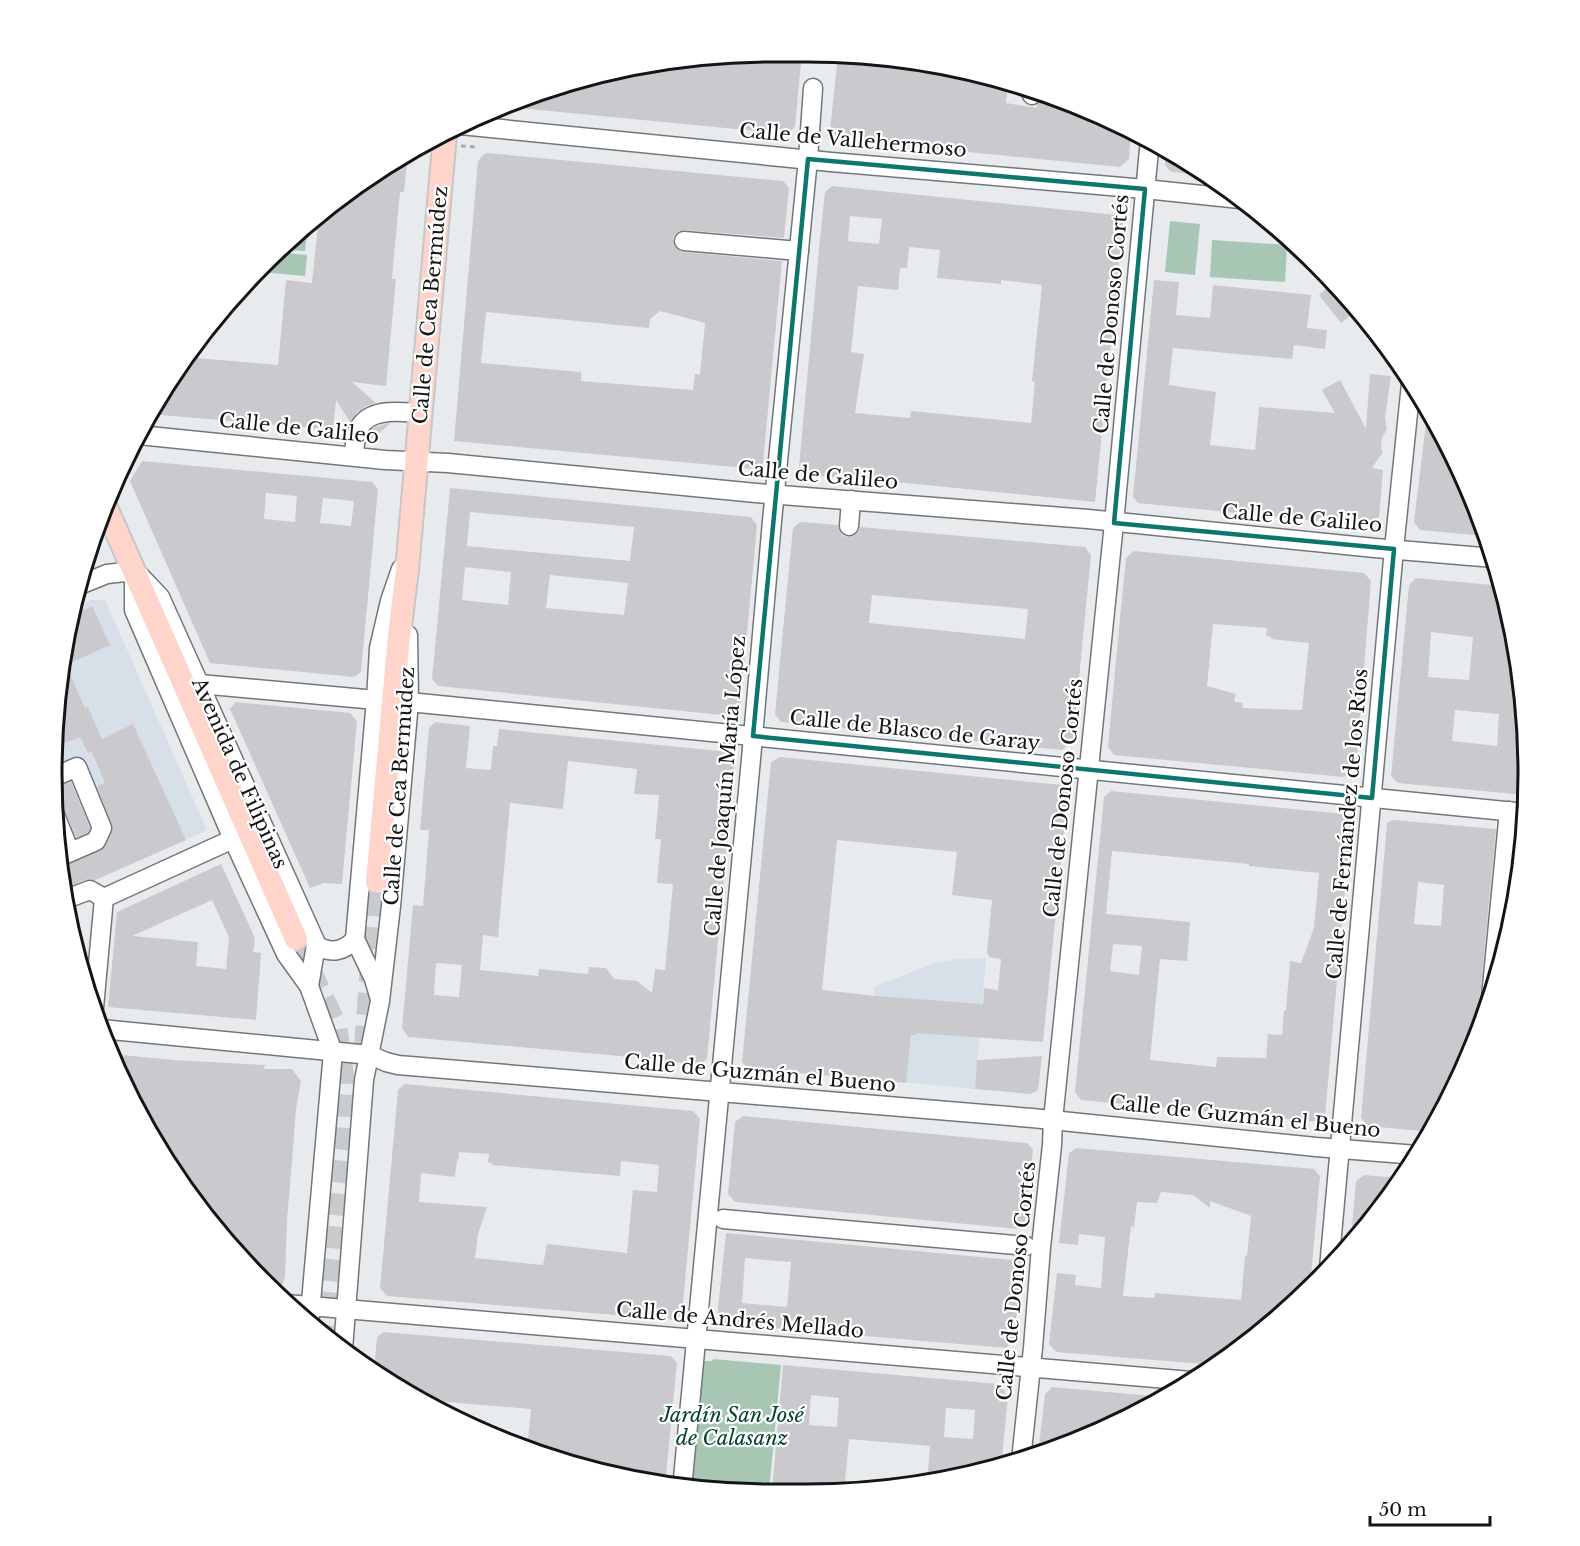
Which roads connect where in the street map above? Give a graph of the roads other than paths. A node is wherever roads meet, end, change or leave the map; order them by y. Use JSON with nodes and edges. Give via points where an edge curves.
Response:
{"nodes":[{"id":1,"x":813,"y":88,"type":"dead end"},
{"id":2,"x":477,"y":126,"type":"edge"},
{"id":3,"x":444,"y":142,"type":"edge"},
{"id":4,"x":1149,"y":150,"type":"edge"},
{"id":5,"x":808,"y":159,"type":"junction"},
{"id":6,"x":1145,"y":189,"type":"junction"},
{"id":7,"x":1224,"y":197,"type":"edge"},
{"id":8,"x":684,"y":241,"type":"dead end"},
{"id":9,"x":799,"y":251,"type":"junction"},
{"id":10,"x":1410,"y":396,"type":"edge"},
{"id":11,"x":420,"y":413,"type":"junction"},
{"id":12,"x":147,"y":436,"type":"edge"},
{"id":13,"x":353,"y":456,"type":"junction"},
{"id":14,"x":416,"y":461,"type":"junction"},
{"id":15,"x":775,"y":494,"type":"junction"},
{"id":16,"x":851,"y":500,"type":"junction"},
{"id":17,"x":110,"y":516,"type":"edge"},
{"id":18,"x":1114,"y":523,"type":"junction"},
{"id":19,"x":849,"y":526,"type":"dead end"},
{"id":20,"x":1394,"y":549,"type":"junction"},
{"id":21,"x":1485,"y":557,"type":"edge"},
{"id":22,"x":408,"y":559,"type":"junction"},
{"id":23,"x":134,"y":571,"type":"junction"},
{"id":24,"x":88,"y":582,"type":"edge"},
{"id":25,"x":200,"y":684,"type":"junction"},
{"id":26,"x":376,"y":700,"type":"junction"},
{"id":27,"x":409,"y":702,"type":"junction"},
{"id":28,"x":753,"y":736,"type":"junction"},
{"id":29,"x":1089,"y":770,"type":"junction"},
{"id":30,"x":62,"y":774,"type":"edge"},
{"id":31,"x":1372,"y":798,"type":"junction"},
{"id":32,"x":1517,"y":812,"type":"edge"},
{"id":33,"x":233,"y":839,"type":"junction"},
{"id":34,"x":67,"y":853,"type":"edge"},
{"id":35,"x":377,"y":882,"type":"tunnel mouth"},
{"id":36,"x":73,"y":897,"type":"edge"},
{"id":37,"x":104,"y":898,"type":"junction"},
{"id":38,"x":1501,"y":929,"type":"edge"},
{"id":39,"x":355,"y":939,"type":"junction"},
{"id":40,"x":306,"y":942,"type":"junction"},
{"id":41,"x":309,"y":986,"type":"junction"},
{"id":42,"x":96,"y":990,"type":"edge"},
{"id":43,"x":380,"y":1001,"type":"junction"},
{"id":44,"x":110,"y":1030,"type":"edge"},
{"id":45,"x":333,"y":1052,"type":"junction"},
{"id":46,"x":370,"y":1055,"type":"junction"},
{"id":47,"x":720,"y":1092,"type":"junction"},
{"id":48,"x":1053,"y":1120,"type":"junction"},
{"id":49,"x":1340,"y":1149,"type":"junction"},
{"id":50,"x":1407,"y":1154,"type":"edge"},
{"id":51,"x":723,"y":1218,"type":"dead end"},
{"id":52,"x":1026,"y":1246,"type":"dead end"},
{"id":53,"x":1330,"y":1254,"type":"edge"},
{"id":54,"x":301,"y":1305,"type":"edge"},
{"id":55,"x":311,"y":1306,"type":"junction"},
{"id":56,"x":347,"y":1310,"type":"junction"},
{"id":57,"x":310,"y":1313,"type":"edge"},
{"id":58,"x":696,"y":1339,"type":"junction"},
{"id":59,"x":344,"y":1340,"type":"edge"},
{"id":60,"x":1030,"y":1367,"type":"junction"},
{"id":61,"x":1178,"y":1380,"type":"edge"},
{"id":62,"x":1022,"y":1451,"type":"edge"},
{"id":63,"x":683,"y":1478,"type":"edge"}],
"edges":[{"from":1,"to":5,"type":"street","name":"Calle de Joaquín María López"},
{"from":2,"to":5,"type":"street","name":"Calle de Vallehermoso"},
{"from":3,"to":11,"type":"main road","name":"Calle de Cea Bermúdez"},
{"from":4,"to":6,"type":"street","name":"Calle de Donoso Cortés"},
{"from":5,"to":6,"type":"street","name":"Calle de Vallehermoso"},
{"from":5,"to":9,"type":"street","name":"Calle de Joaquín María López"},
{"from":6,"to":7,"type":"street","name":"Calle de Vallehermoso"},
{"from":6,"to":18,"type":"street","name":"Calle de Donoso Cortés"},
{"from":8,"to":9,"type":"street"},
{"from":9,"to":15,"type":"street","name":"Calle de Joaquín María López"},
{"from":10,"to":20,"type":"street","name":"Calle de Fernández de los Ríos"},
{"from":11,"to":13,"type":"street","via":[[390,411],[371,416],[359,428]]},
{"from":11,"to":14,"type":"main road","name":"Calle de Cea Bermúdez"},
{"from":12,"to":13,"type":"street","name":"Calle de Galileo"},
{"from":13,"to":14,"type":"street","name":"Calle de Galileo"},
{"from":14,"to":15,"type":"street","name":"Calle de Galileo"},
{"from":14,"to":22,"type":"main road","name":"Calle de Cea Bermúdez"},
{"from":15,"to":16,"type":"street","name":"Calle de Galileo"},
{"from":15,"to":28,"type":"street","name":"Calle de Joaquín María López"},
{"from":16,"to":18,"type":"street","name":"Calle de Galileo"},
{"from":16,"to":19,"type":"street"},
{"from":17,"to":23,"type":"main road","name":"Avenida de Filipinas"},
{"from":18,"to":20,"type":"street","name":"Calle de Galileo"},
{"from":18,"to":29,"type":"street","name":"Calle de Donoso Cortés"},
{"from":20,"to":21,"type":"street","name":"Calle de Galileo"},
{"from":20,"to":31,"type":"street","name":"Calle de Fernández de los Ríos"},
{"from":22,"to":26,"type":"street","name":"Calle de Cea Bermúdez","via":[[390,601],[379,648]]},
{"from":22,"to":27,"type":"street","name":"Calle de Cea Bermúdez"},
{"from":22,"to":35,"type":"main road","name":"Calle de Cea Bermúdez"},
{"from":23,"to":24,"type":"street","via":[[107,574]]},
{"from":23,"to":25,"type":"street","name":"Avenida de Filipinas","via":[[160,597]]},
{"from":23,"to":33,"type":"street","name":"Avenida de Filipinas","via":[[134,610]]},
{"from":23,"to":40,"type":"main road","name":"Avenida de Filipinas"},
{"from":25,"to":26,"type":"street"},
{"from":25,"to":40,"type":"street","name":"Avenida de Filipinas"},
{"from":26,"to":39,"type":"street","name":"Calle de Cea Bermúdez"},
{"from":27,"to":28,"type":"street","name":"Calle de Blasco de Garay"},
{"from":27,"to":43,"type":"street","name":"Calle de Cea Bermúdez"},
{"from":28,"to":29,"type":"street","name":"Calle de Blasco de Garay"},
{"from":28,"to":47,"type":"street","name":"Calle de Joaquín María López"},
{"from":29,"to":31,"type":"street","name":"Calle de Blasco de Garay"},
{"from":29,"to":48,"type":"street","name":"Calle de Donoso Cortés"},
{"from":30,"to":34,"type":"street","via":[[77,767],[102,828],[96,840]]},
{"from":31,"to":32,"type":"street","name":"Calle de Blasco de Garay"},
{"from":31,"to":49,"type":"street","name":"Calle de Fernández de los Ríos"},
{"from":32,"to":38,"type":"street"},
{"from":33,"to":37,"type":"street"},
{"from":33,"to":41,"type":"street","name":"Avenida de Filipinas","via":[[285,954]]},
{"from":36,"to":37,"type":"street","via":[[90,890]]},
{"from":37,"to":42,"type":"street"},
{"from":39,"to":40,"type":"street","via":[[350,945],[331,951]]},
{"from":39,"to":43,"type":"street","name":"Calle de Cea Bermúdez"},
{"from":40,"to":41,"type":"street","name":"Avenida de Filipinas"},
{"from":41,"to":45,"type":"street","name":"Avenida de Filipinas"},
{"from":43,"to":46,"type":"street","name":"Calle de Cea Bermúdez"},
{"from":44,"to":45,"type":"street","name":"Calle de Guzmán el Bueno"},
{"from":45,"to":46,"type":"street","name":"Calle de Guzmán el Bueno"},
{"from":45,"to":55,"type":"street"},
{"from":46,"to":47,"type":"street","name":"Calle de Guzmán el Bueno","via":[[398,1065]]},
{"from":46,"to":56,"type":"street","name":"Calle de Cea Bermúdez","via":[[364,1080]]},
{"from":47,"to":48,"type":"street","name":"Calle de Guzmán el Bueno"},
{"from":47,"to":58,"type":"street","name":"Calle de Joaquín María López"},
{"from":48,"to":49,"type":"street","name":"Calle de Guzmán el Bueno"},
{"from":48,"to":60,"type":"street","name":"Calle de Donoso Cortés"},
{"from":49,"to":50,"type":"street","name":"Calle de Guzmán el Bueno"},
{"from":49,"to":53,"type":"street","name":"Calle de Fernández de los Ríos"},
{"from":51,"to":52,"type":"street","name":"Calle de Donoso Cortés"},
{"from":54,"to":55,"type":"street","name":"Calle de Andrés Mellado"},
{"from":55,"to":56,"type":"street","name":"Calle de Andrés Mellado"},
{"from":55,"to":57,"type":"street"},
{"from":56,"to":58,"type":"street","name":"Calle de Andrés Mellado"},
{"from":56,"to":59,"type":"street","name":"Calle de Cea Bermúdez"},
{"from":58,"to":60,"type":"street","name":"Calle de Andrés Mellado"},
{"from":58,"to":63,"type":"street","name":"Calle de Joaquín María López"},
{"from":60,"to":61,"type":"street","name":"Calle de Andrés Mellado"},
{"from":60,"to":62,"type":"street","name":"Calle de Donoso Cortés"}]}
